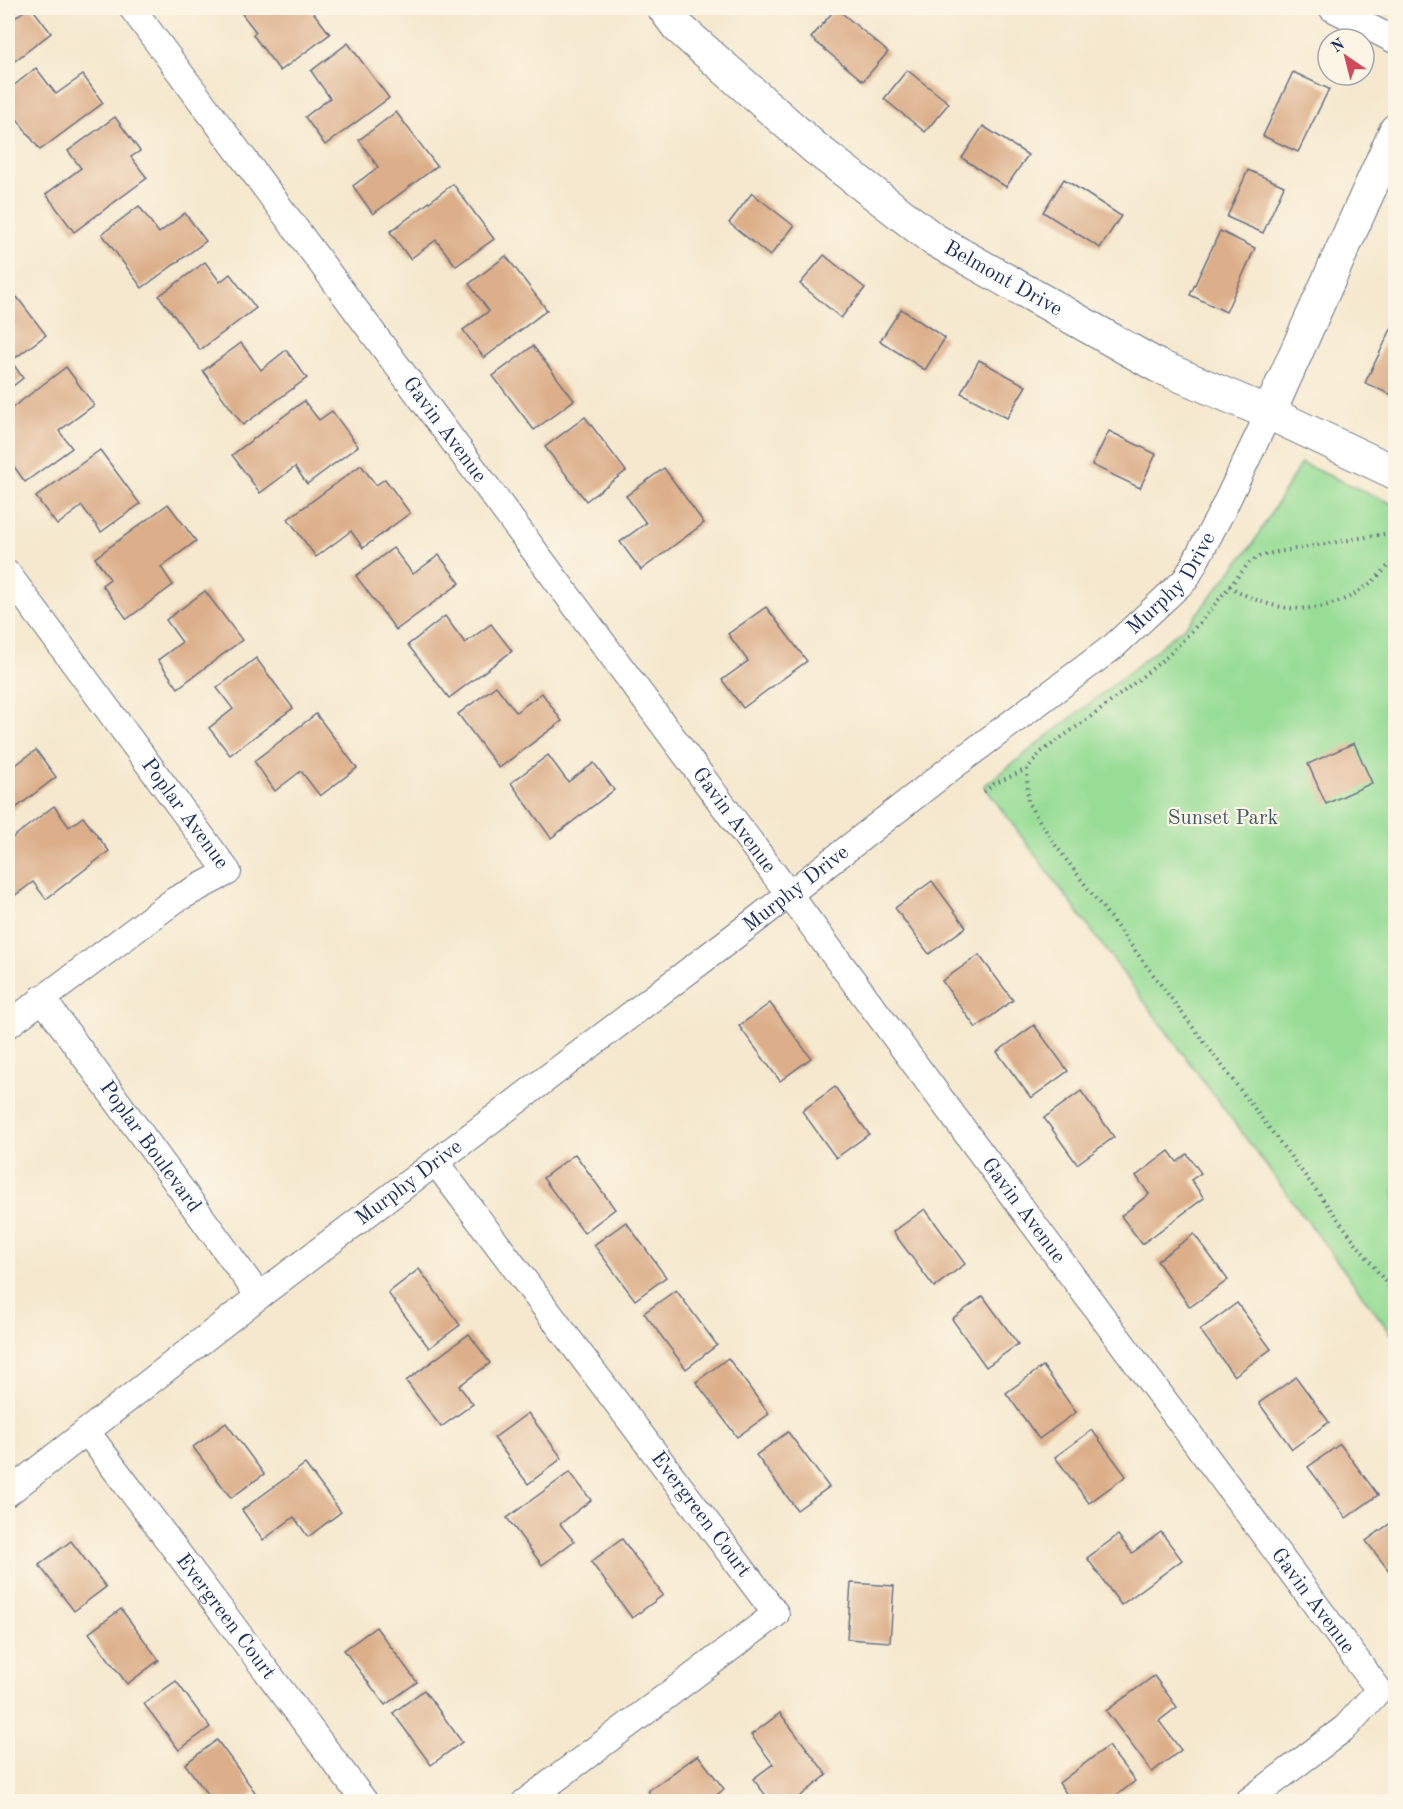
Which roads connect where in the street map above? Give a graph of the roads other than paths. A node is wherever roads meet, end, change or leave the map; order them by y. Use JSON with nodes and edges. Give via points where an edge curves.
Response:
{"nodes":[{"id":1,"x":132,"y":8,"type":"edge"},
{"id":2,"x":664,"y":8,"type":"edge"},
{"id":3,"x":1332,"y":8,"type":"edge"},
{"id":4,"x":1395,"y":41,"type":"edge"},
{"id":5,"x":1395,"y":130,"type":"edge"},
{"id":6,"x":1269,"y":413,"type":"junction"},
{"id":7,"x":1395,"y":473,"type":"edge"},
{"id":8,"x":8,"y":574,"type":"edge"},
{"id":9,"x":788,"y":895,"type":"junction"},
{"id":10,"x":42,"y":999,"type":"junction"},
{"id":11,"x":8,"y":1025,"type":"edge"},
{"id":12,"x":436,"y":1163,"type":"junction"},
{"id":13,"x":259,"y":1296,"type":"junction"},
{"id":14,"x":87,"y":1432,"type":"junction"},
{"id":15,"x":8,"y":1493,"type":"edge"},
{"id":16,"x":365,"y":1802,"type":"edge"},
{"id":17,"x":525,"y":1802,"type":"edge"},
{"id":18,"x":1247,"y":1802,"type":"edge"}],
"edges":[{"from":1,"to":9,"type":"street","name":"Gavin Avenue"},
{"from":2,"to":6,"type":"street","name":"Belmont Drive","via":[[678,27],[815,148],[933,239],[1158,366]]},
{"from":3,"to":4,"type":"street"},
{"from":5,"to":6,"type":"street","name":"Murphy Drive"},
{"from":6,"to":7,"type":"street","name":"Belmont Drive"},
{"from":6,"to":9,"type":"street","name":"Murphy Drive","via":[[1186,579],[1114,646]]},
{"from":8,"to":10,"type":"street","name":"Poplar Avenue","via":[[228,872],[175,900]]},
{"from":9,"to":12,"type":"street","name":"Murphy Drive"},
{"from":9,"to":18,"type":"street","name":"Gavin Avenue","via":[[1379,1690],[1346,1727]]},
{"from":10,"to":11,"type":"street"},
{"from":10,"to":13,"type":"street","name":"Poplar Boulevard"},
{"from":12,"to":13,"type":"street","name":"Murphy Drive"},
{"from":12,"to":17,"type":"street","name":"Evergreen Court","via":[[776,1614]]},
{"from":13,"to":14,"type":"street","name":"Murphy Drive"},
{"from":14,"to":15,"type":"street","name":"Murphy Drive"},
{"from":14,"to":16,"type":"street","name":"Evergreen Court"}]}
